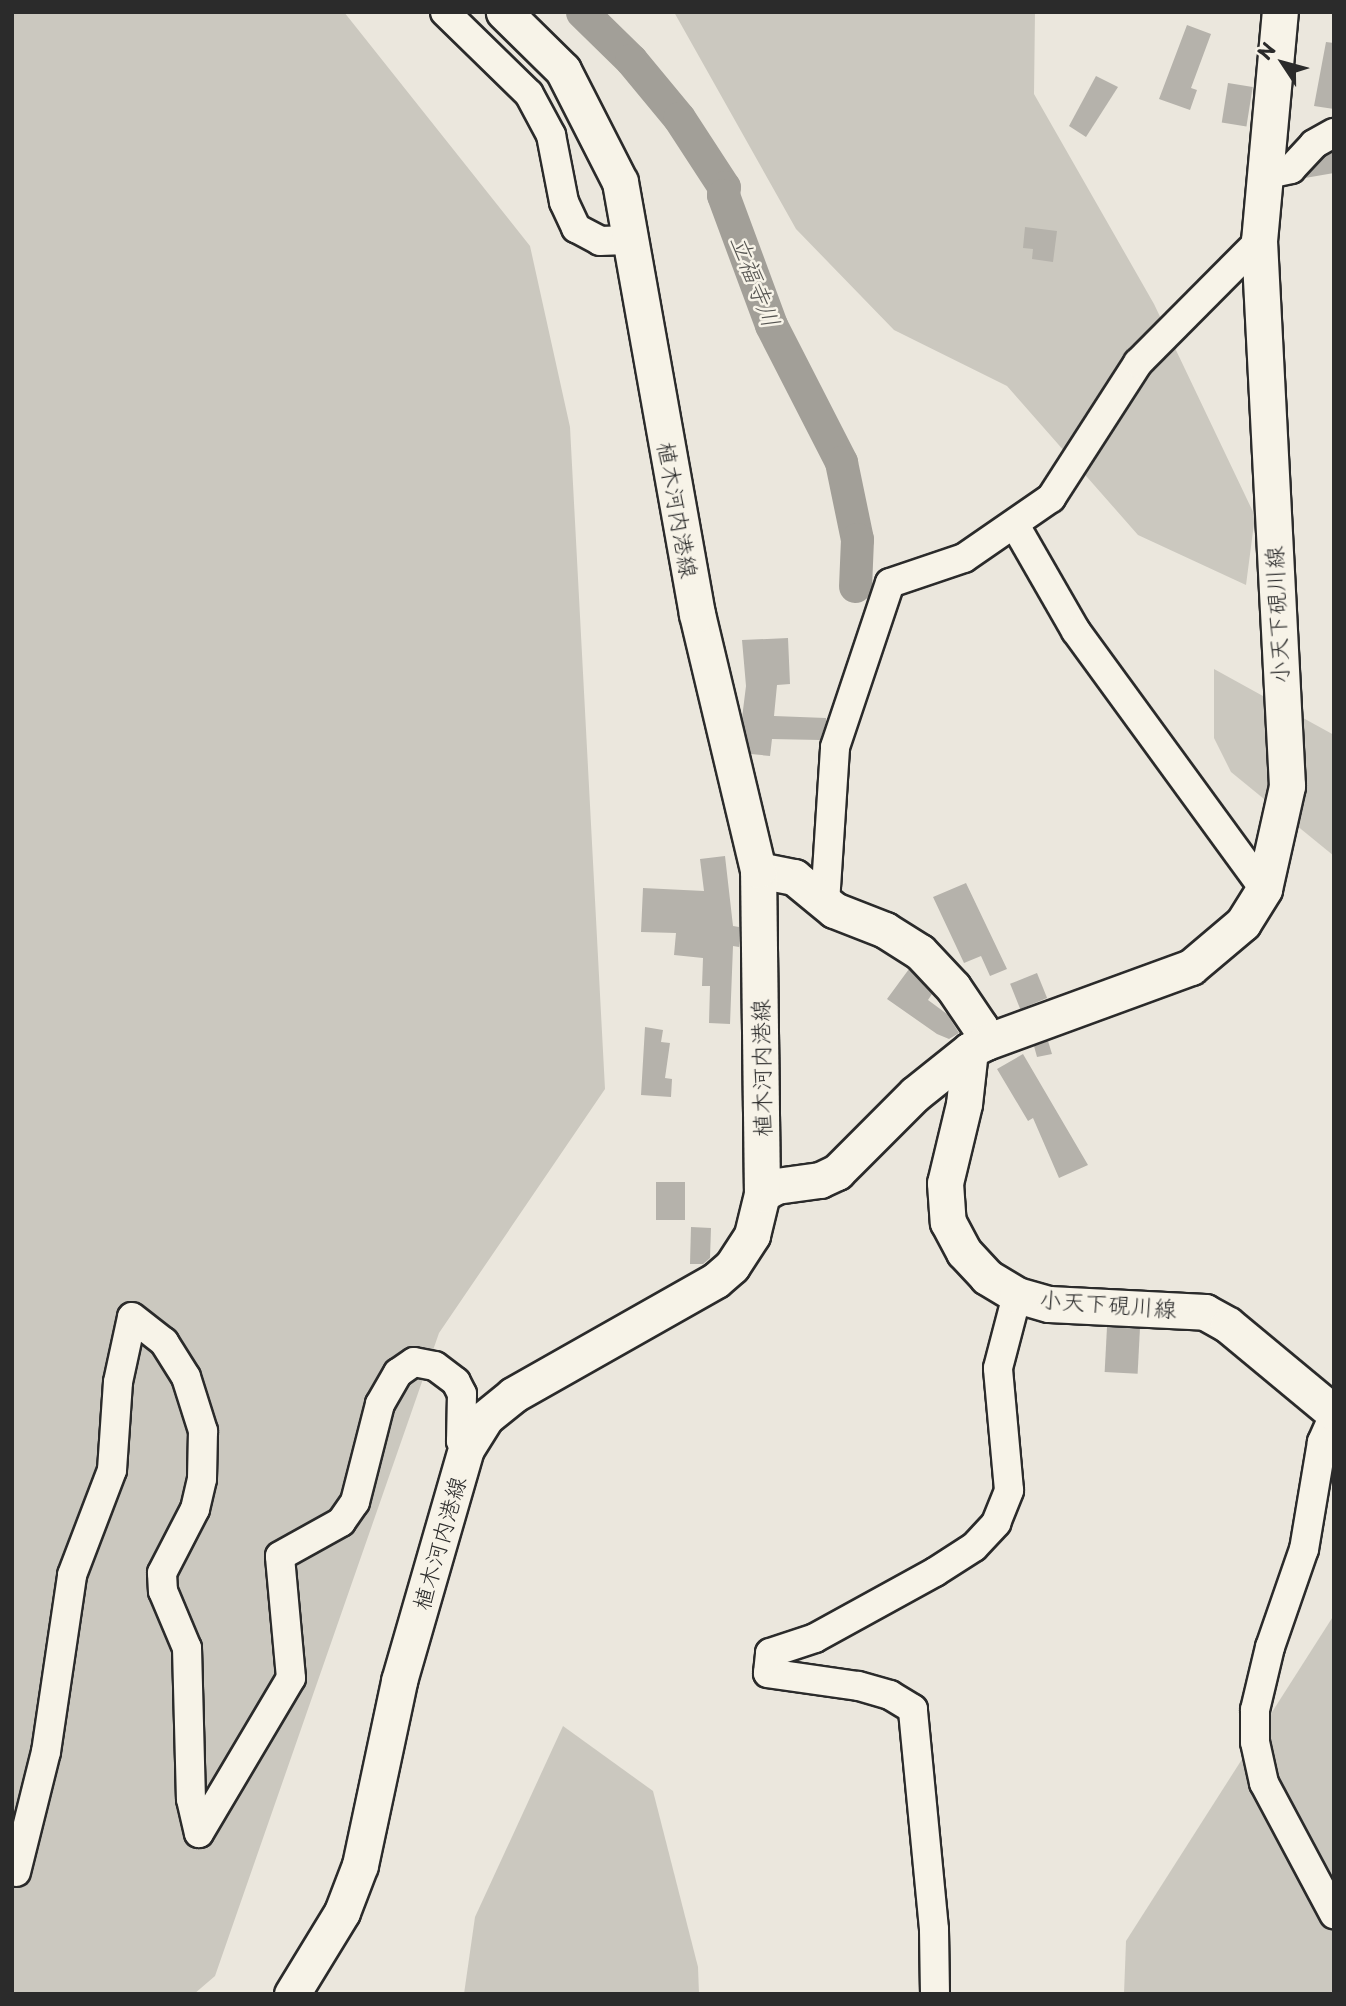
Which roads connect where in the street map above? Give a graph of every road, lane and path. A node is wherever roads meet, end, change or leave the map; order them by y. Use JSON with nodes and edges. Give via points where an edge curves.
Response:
{"nodes":[{"id":1,"x":445,"y":12,"type":"edge"},
{"id":2,"x":505,"y":12,"type":"edge"},
{"id":3,"x":1280,"y":12,"type":"edge"},
{"id":4,"x":1334,"y":133,"type":"edge"},
{"id":5,"x":1263,"y":174,"type":"junction"},
{"id":6,"x":632,"y":240,"type":"junction"},
{"id":7,"x":1259,"y":241,"type":"junction"},
{"id":8,"x":1015,"y":525,"type":"junction"},
{"id":9,"x":758,"y":870,"type":"junction"},
{"id":10,"x":1264,"y":889,"type":"junction"},
{"id":11,"x":825,"y":903,"type":"junction"},
{"id":12,"x":978,"y":1046,"type":"junction"},
{"id":13,"x":762,"y":1194,"type":"junction"},
{"id":14,"x":1017,"y":1295,"type":"junction"},
{"id":15,"x":1334,"y":1414,"type":"edge"},
{"id":16,"x":466,"y":1449,"type":"junction"},
{"id":17,"x":16,"y":1872,"type":"dead end"},
{"id":18,"x":1334,"y":1914,"type":"edge"},
{"id":19,"x":292,"y":1994,"type":"edge"},
{"id":20,"x":934,"y":1994,"type":"edge"}],
"edges":[{"from":1,"to":6,"type":"street","via":[[529,94],[551,135],[564,202],[576,228],[600,241]]},
{"from":2,"to":6,"type":"main road","name":"植木河内港線","via":[[563,70],[620,182]]},
{"from":3,"to":5,"type":"main road","name":"小天下硯川線"},
{"from":4,"to":5,"type":"street","via":[[1314,144],[1292,169]]},
{"from":5,"to":7,"type":"main road","name":"小天下硯川線"},
{"from":6,"to":9,"type":"main road","name":"植木河内港線","via":[[697,614]]},
{"from":7,"to":8,"type":"street","via":[[1138,363],[1051,498]]},
{"from":7,"to":10,"type":"main road","name":"小天下硯川線","via":[[1287,786]]},
{"from":8,"to":10,"type":"street","via":[[1076,631]]},
{"from":8,"to":11,"type":"street","via":[[952,565],[899,579],[886,592],[835,747]]},
{"from":9,"to":11,"type":"main road","via":[[794,877]]},
{"from":9,"to":13,"type":"main road","name":"植木河内港線"},
{"from":10,"to":12,"type":"main road","name":"小天下硯川線","via":[[1243,923],[1191,967]]},
{"from":11,"to":12,"type":"main road","via":[[920,952],[953,987]]},
{"from":12,"to":13,"type":"main road","via":[[915,1094],[837,1172],[820,1180],[776,1186]]},
{"from":12,"to":14,"type":"main road","name":"小天下硯川線","via":[[945,1182],[948,1222],[964,1252],[987,1277]]},
{"from":13,"to":16,"type":"main road","name":"植木河内港線","via":[[752,1235],[732,1266],[716,1280],[513,1395],[485,1418]]},
{"from":14,"to":15,"type":"main road","name":"小天下硯川線","via":[[1049,1304],[1205,1312],[1228,1325]]},
{"from":14,"to":20,"type":"street","via":[[998,1368],[1009,1490],[996,1523],[974,1547],[934,1572],[815,1638],[770,1653],[768,1673],[858,1686],[890,1695],[913,1709],[933,1915]]},
{"from":15,"to":18,"type":"street","via":[[1322,1441],[1304,1549],[1270,1647],[1255,1710],[1255,1742],[1272,1804]]},
{"from":16,"to":17,"type":"street","via":[[461,1441],[462,1394],[456,1382],[435,1366],[414,1362],[398,1373],[380,1404],[355,1502],[341,1522],[280,1556],[291,1678],[199,1833],[191,1800],[187,1648],[163,1591],[162,1573],[195,1509],[202,1479],[203,1431],[186,1377],[164,1342],[132,1317],[118,1382],[112,1470],[72,1575],[46,1752]]},
{"from":16,"to":19,"type":"main road","name":"植木河内港線","via":[[399,1681],[360,1865],[342,1912]]}]}
